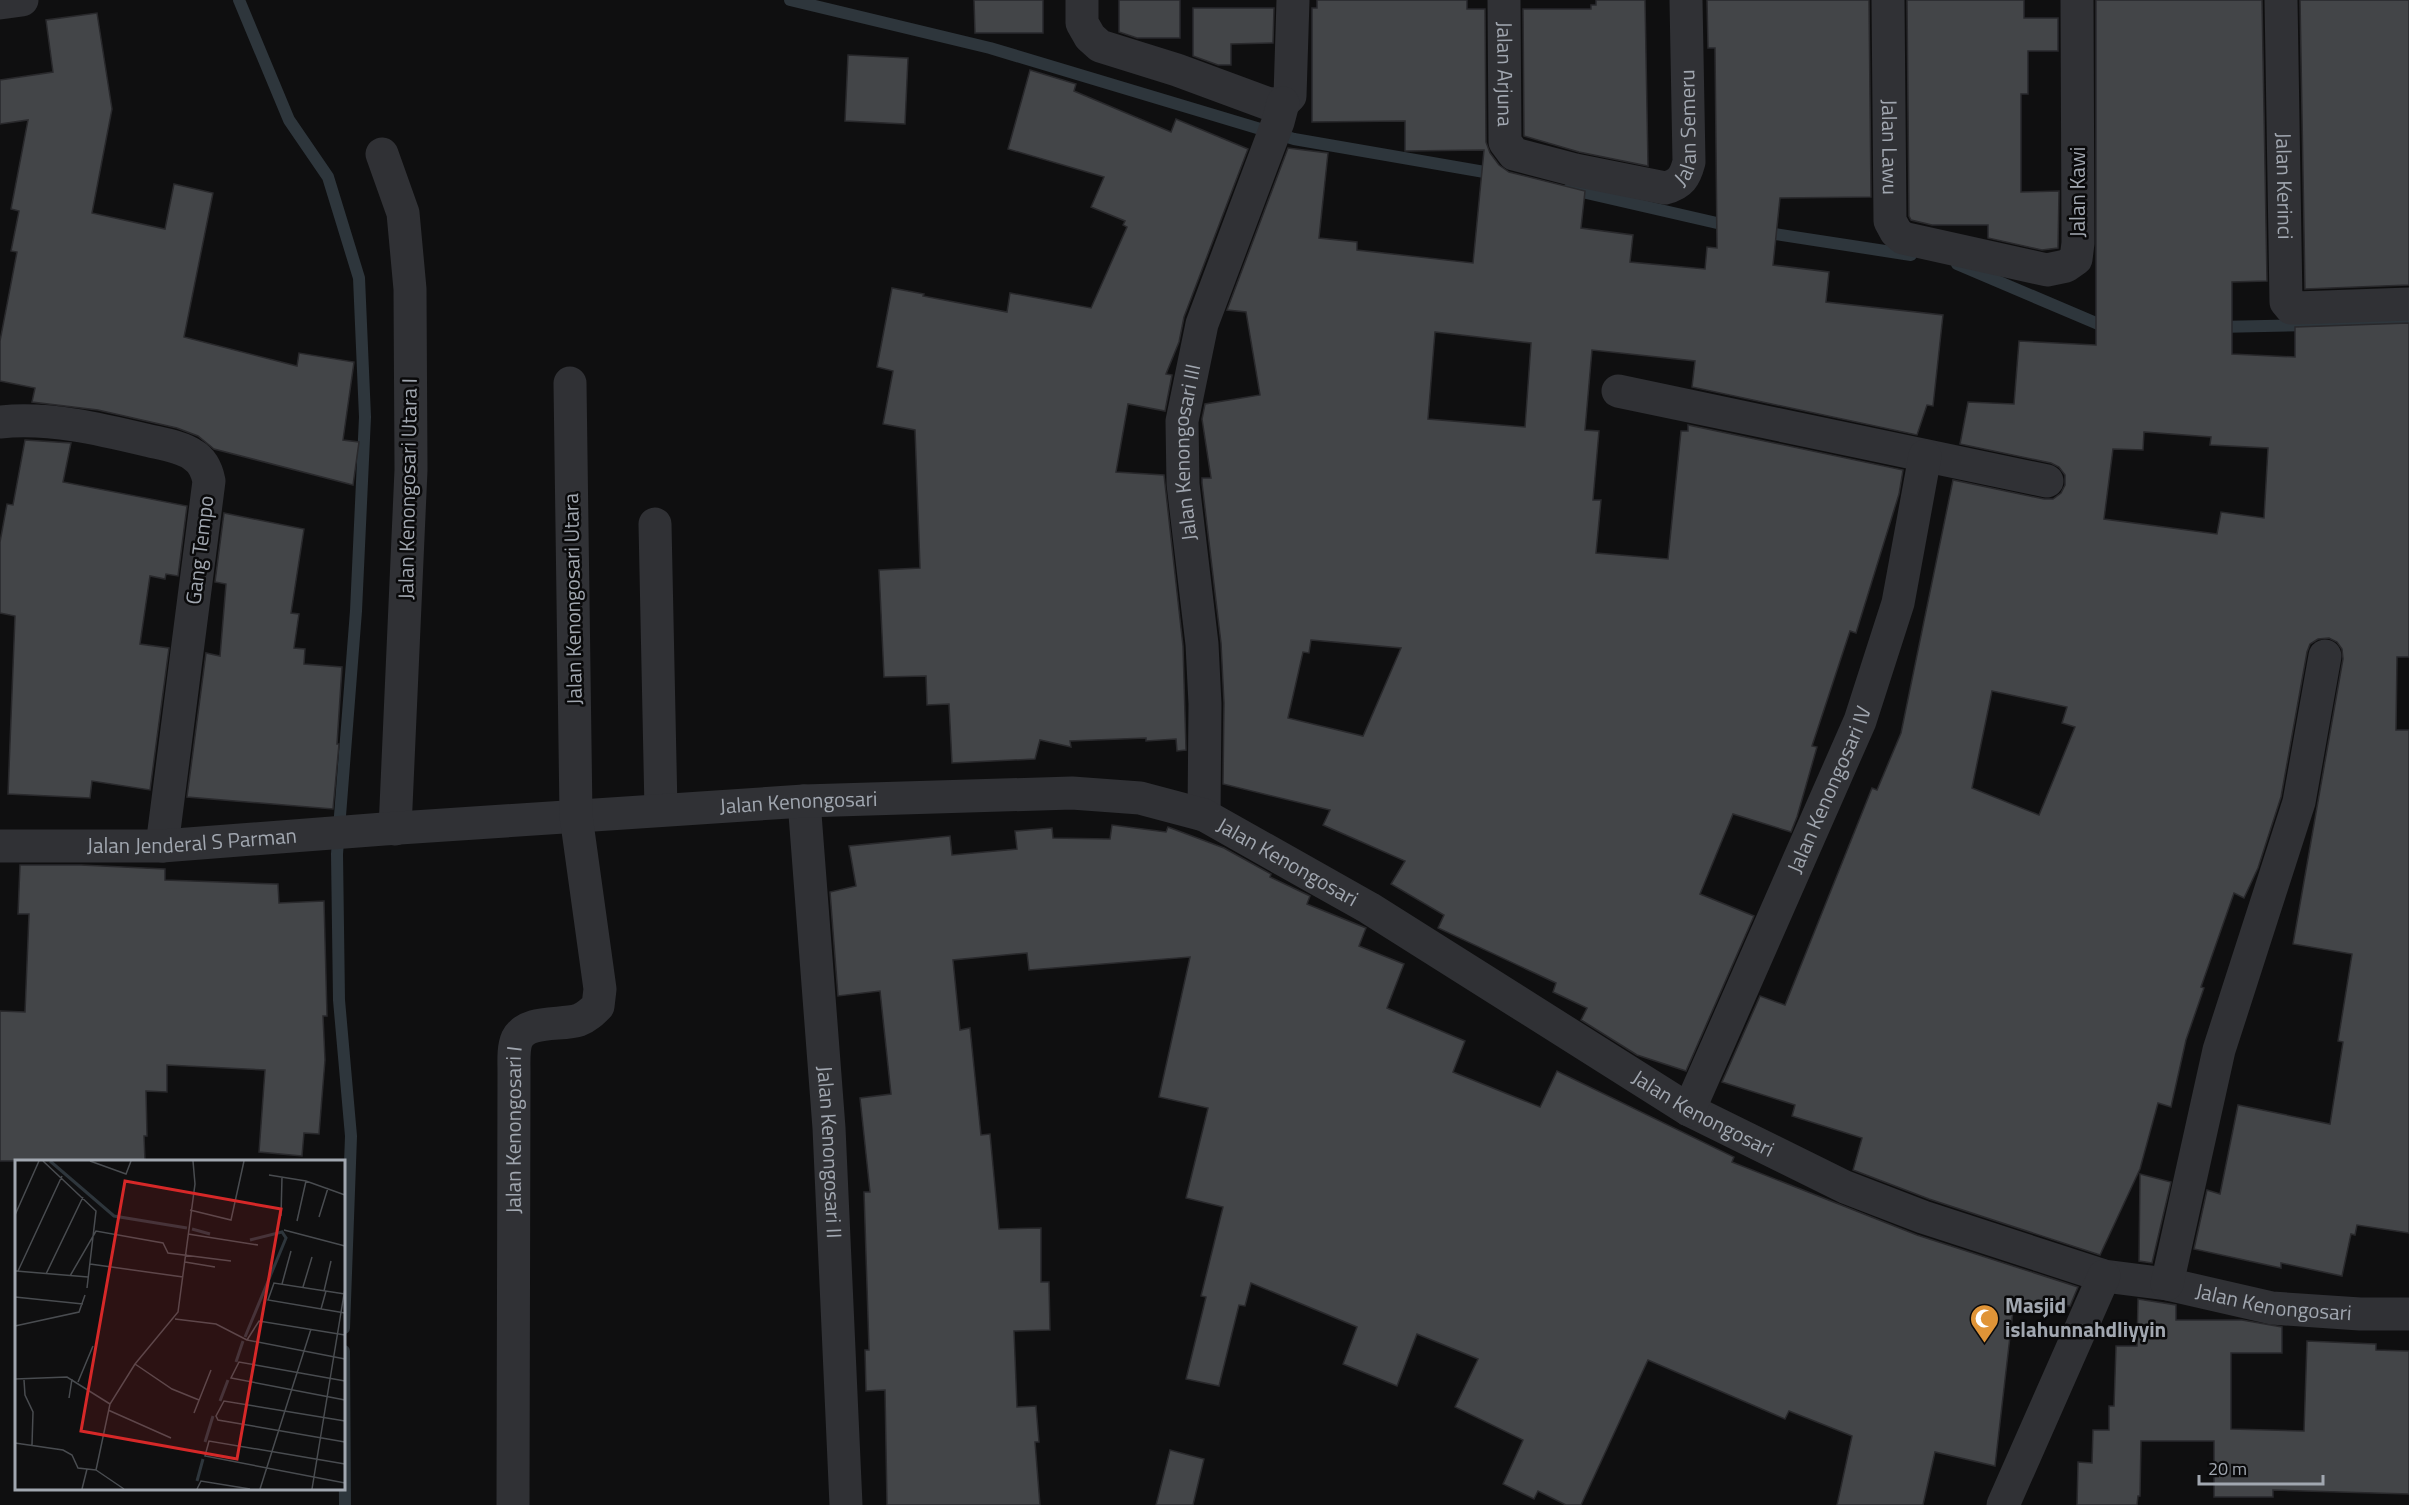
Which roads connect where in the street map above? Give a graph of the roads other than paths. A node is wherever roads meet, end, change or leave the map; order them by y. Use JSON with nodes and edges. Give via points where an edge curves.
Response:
{"nodes":[{"id":1,"x":22,"y":0,"type":"edge"},
{"id":2,"x":1082,"y":0,"type":"edge"},
{"id":3,"x":1293,"y":0,"type":"edge"},
{"id":4,"x":1504,"y":0,"type":"edge"},
{"id":5,"x":1686,"y":0,"type":"edge"},
{"id":6,"x":1888,"y":0,"type":"edge"},
{"id":7,"x":2077,"y":0,"type":"edge"},
{"id":8,"x":2281,"y":0,"type":"edge"},
{"id":9,"x":0,"y":3,"type":"edge"},
{"id":10,"x":1280,"y":112,"type":"junction"},
{"id":11,"x":382,"y":154,"type":"dead end"},
{"id":12,"x":1575,"y":170,"type":"joint"},
{"id":13,"x":1955,"y":249,"type":"joint"},
{"id":14,"x":2409,"y":304,"type":"edge"},
{"id":15,"x":570,"y":383,"type":"dead end"},
{"id":16,"x":1618,"y":391,"type":"dead end"},
{"id":17,"x":0,"y":422,"type":"edge"},
{"id":18,"x":1925,"y":456,"type":"junction"},
{"id":19,"x":2047,"y":481,"type":"dead end"},
{"id":20,"x":655,"y":524,"type":"dead end"},
{"id":21,"x":2325,"y":656,"type":"dead end"},
{"id":22,"x":804,"y":801,"type":"junction"},
{"id":23,"x":661,"y":810,"type":"junction"},
{"id":24,"x":1204,"y":815,"type":"junction"},
{"id":25,"x":576,"y":816,"type":"junction"},
{"id":26,"x":389,"y":829,"type":"junction"},
{"id":27,"x":0,"y":846,"type":"edge"},
{"id":28,"x":162,"y":846,"type":"junction"},
{"id":29,"x":1689,"y":1110,"type":"junction"},
{"id":30,"x":2104,"y":1276,"type":"junction"},
{"id":31,"x":2167,"y":1284,"type":"junction"},
{"id":32,"x":2409,"y":1314,"type":"edge"},
{"id":33,"x":513,"y":1505,"type":"edge"},
{"id":34,"x":846,"y":1505,"type":"edge"},
{"id":35,"x":2003,"y":1505,"type":"edge"}],
"edges":[{"from":1,"to":9,"type":"street"},
{"from":2,"to":10,"type":"street","via":[[1082,23],[1100,46],[1177,70],[1269,104]]},
{"from":3,"to":10,"type":"street","name":"Jalan Kenongosari III","via":[[1292,83],[1290,96]]},
{"from":4,"to":12,"type":"street","name":"Jalan Arjuna","via":[[1505,142],[1514,154]]},
{"from":5,"to":12,"type":"street","name":"Jalan Semeru","via":[[1689,162],[1685,175],[1677,185],[1665,188]]},
{"from":6,"to":13,"type":"street","name":"Jalan Lawu","via":[[1890,221],[1903,237]]},
{"from":7,"to":13,"type":"street","name":"Jalan Kawi","via":[[2076,259],[2047,270]]},
{"from":8,"to":14,"type":"street","name":"Jalan Kerinci","via":[[2286,302],[2291,308]]},
{"from":10,"to":24,"type":"street","name":"Jalan Kenongosari III","via":[[1202,324],[1182,421],[1182,484],[1202,644]]},
{"from":11,"to":26,"type":"street","name":"Jalan Kenongosari Utara I","via":[[403,213],[410,289],[411,470]]},
{"from":15,"to":25,"type":"street","name":"Jalan Kenongosari Utara"},
{"from":16,"to":18,"type":"street"},
{"from":17,"to":28,"type":"street","name":"Gang Tempo","via":[[70,423],[124,435],[193,455],[207,469],[209,482]]},
{"from":18,"to":19,"type":"street"},
{"from":18,"to":29,"type":"street","name":"Jalan Kenongosari IV","via":[[1898,603],[1860,722]]},
{"from":20,"to":23,"type":"street"},
{"from":21,"to":31,"type":"street","via":[[2299,802],[2219,1050]]},
{"from":22,"to":23,"type":"street","name":"Jalan Kenongosari"},
{"from":22,"to":24,"type":"street","name":"Jalan Kenongosari","via":[[1103,794],[1140,798]]},
{"from":22,"to":34,"type":"street","name":"Jalan Kenongosari II","via":[[829,1128]]},
{"from":23,"to":25,"type":"street","name":"Jalan Kenongosari"},
{"from":24,"to":29,"type":"street","name":"Jalan Kenongosari","via":[[1369,908]]},
{"from":25,"to":26,"type":"street","name":"Jalan Kenongosari"},
{"from":25,"to":33,"type":"street","name":"Jalan Kenongosari I","via":[[600,989],[598,1006],[589,1015],[577,1021],[532,1027],[517,1040]]},
{"from":26,"to":28,"type":"street","name":"Jalan Jenderal S Parman"},
{"from":27,"to":28,"type":"street","name":"Jalan Jenderal S Parman"},
{"from":29,"to":30,"type":"street","name":"Jalan Kenongosari","via":[[1845,1187],[1923,1217]]},
{"from":30,"to":31,"type":"street","name":"Jalan Kenongosari"},
{"from":30,"to":35,"type":"street"},
{"from":31,"to":32,"type":"street","name":"Jalan Kenongosari","via":[[2272,1308]]}]}
